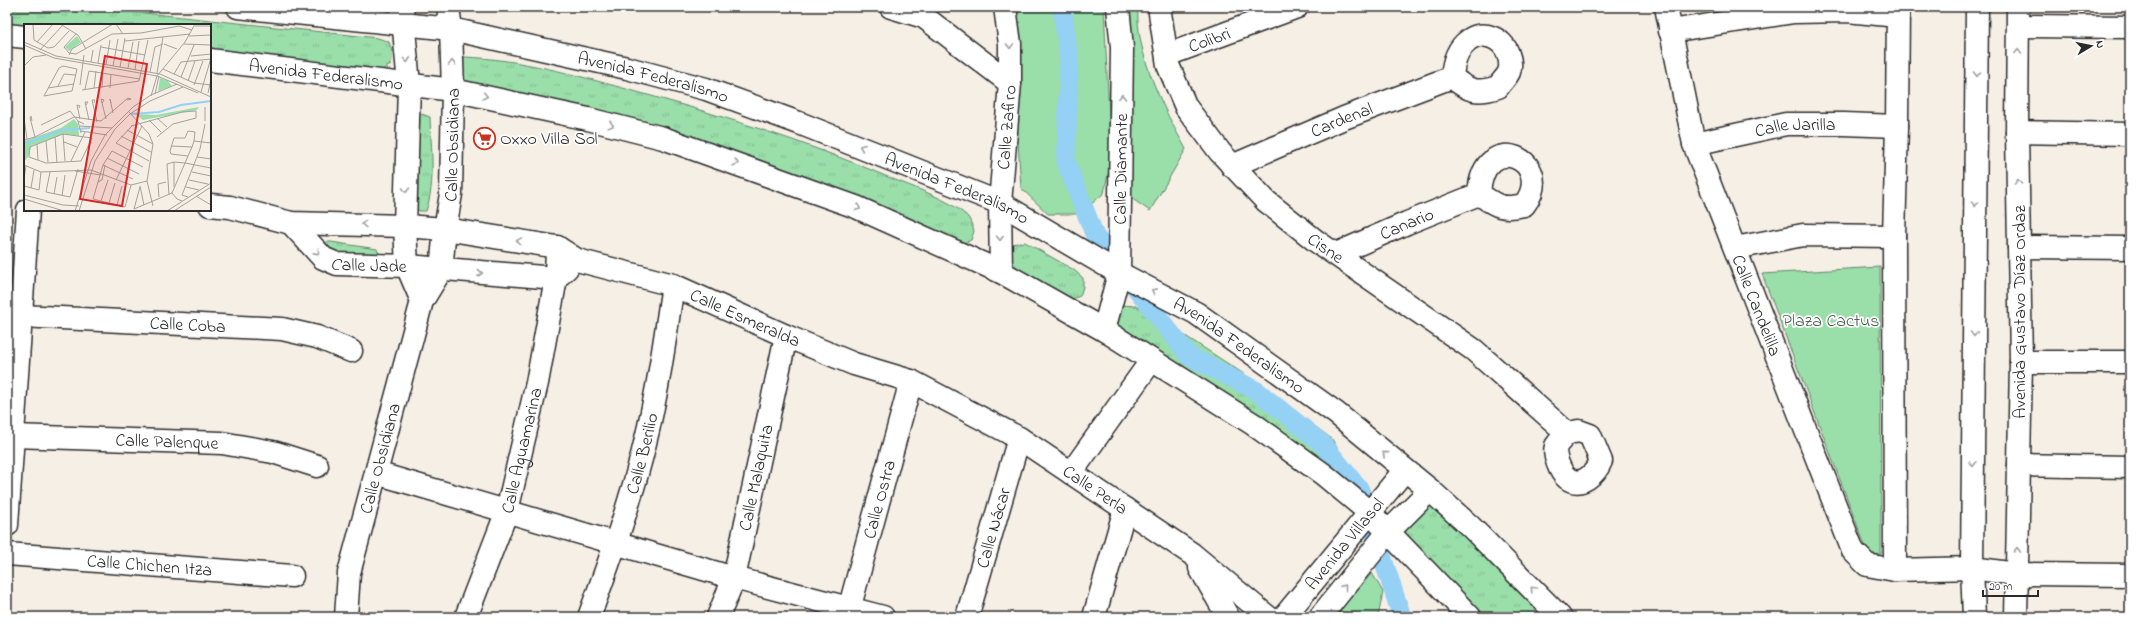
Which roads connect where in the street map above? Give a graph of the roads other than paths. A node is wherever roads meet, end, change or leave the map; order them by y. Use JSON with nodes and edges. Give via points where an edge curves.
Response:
{"nodes":[{"id":1,"x":238,"y":7,"type":"edge"},
{"id":2,"x":448,"y":7,"type":"edge"},
{"id":3,"x":891,"y":7,"type":"edge"},
{"id":4,"x":1005,"y":7,"type":"edge"},
{"id":5,"x":1118,"y":7,"type":"edge"},
{"id":6,"x":1161,"y":7,"type":"edge"},
{"id":7,"x":1297,"y":7,"type":"edge"},
{"id":8,"x":1666,"y":7,"type":"edge"},
{"id":9,"x":1977,"y":7,"type":"edge"},
{"id":10,"x":1898,"y":11,"type":"edge"},
{"id":11,"x":924,"y":12,"type":"edge"},
{"id":12,"x":403,"y":16,"type":"edge"},
{"id":13,"x":2018,"y":16,"type":"edge"},
{"id":14,"x":2130,"y":26,"type":"edge"},
{"id":15,"x":452,"y":29,"type":"junction"},
{"id":16,"x":1670,"y":31,"type":"junction"},
{"id":17,"x":7,"y":35,"type":"edge"},
{"id":18,"x":24,"y":37,"type":"edge"},
{"id":19,"x":1167,"y":55,"type":"junction"},
{"id":20,"x":211,"y":60,"type":"edge"},
{"id":21,"x":1452,"y":77,"type":"dead end"},
{"id":22,"x":409,"y":84,"type":"junction"},
{"id":23,"x":1010,"y":84,"type":"junction"},
{"id":24,"x":453,"y":90,"type":"junction"},
{"id":25,"x":1897,"y":126,"type":"junction"},
{"id":26,"x":2017,"y":132,"type":"junction"},
{"id":27,"x":2130,"y":134,"type":"edge"},
{"id":28,"x":1694,"y":144,"type":"junction"},
{"id":29,"x":1232,"y":166,"type":"junction"},
{"id":30,"x":1479,"y":194,"type":"dead end"},
{"id":31,"x":1000,"y":203,"type":"junction"},
{"id":32,"x":211,"y":205,"type":"edge"},
{"id":33,"x":28,"y":211,"type":"edge"},
{"id":34,"x":291,"y":222,"type":"junction"},
{"id":35,"x":405,"y":226,"type":"junction"},
{"id":36,"x":444,"y":229,"type":"junction"},
{"id":37,"x":1894,"y":236,"type":"junction"},
{"id":38,"x":557,"y":247,"type":"junction"},
{"id":39,"x":2019,"y":247,"type":"junction"},
{"id":40,"x":1735,"y":248,"type":"junction"},
{"id":41,"x":2130,"y":248,"type":"edge"},
{"id":42,"x":1336,"y":254,"type":"junction"},
{"id":43,"x":577,"y":260,"type":"junction"},
{"id":44,"x":407,"y":266,"type":"junction"},
{"id":45,"x":441,"y":270,"type":"junction"},
{"id":46,"x":1001,"y":272,"type":"junction"},
{"id":47,"x":1119,"y":273,"type":"junction"},
{"id":48,"x":556,"y":278,"type":"junction"},
{"id":49,"x":673,"y":285,"type":"junction"},
{"id":50,"x":422,"y":301,"type":"junction"},
{"id":51,"x":21,"y":316,"type":"junction"},
{"id":52,"x":1104,"y":330,"type":"junction"},
{"id":53,"x":786,"y":336,"type":"junction"},
{"id":54,"x":351,"y":351,"type":"dead end"},
{"id":55,"x":1151,"y":361,"type":"junction"},
{"id":56,"x":2021,"y":362,"type":"junction"},
{"id":57,"x":2130,"y":362,"type":"edge"},
{"id":58,"x":910,"y":381,"type":"junction"},
{"id":59,"x":1567,"y":433,"type":"dead end"},
{"id":60,"x":13,"y":436,"type":"junction"},
{"id":61,"x":1019,"y":438,"type":"junction"},
{"id":62,"x":2018,"y":465,"type":"junction"},
{"id":63,"x":318,"y":466,"type":"dead end"},
{"id":64,"x":2130,"y":467,"type":"edge"},
{"id":65,"x":1404,"y":470,"type":"junction"},
{"id":66,"x":1071,"y":472,"type":"junction"},
{"id":67,"x":376,"y":473,"type":"junction"},
{"id":68,"x":1430,"y":490,"type":"junction"},
{"id":69,"x":1125,"y":509,"type":"junction"},
{"id":70,"x":507,"y":512,"type":"junction"},
{"id":71,"x":1369,"y":512,"type":"junction"},
{"id":72,"x":7,"y":525,"type":"edge"},
{"id":73,"x":1388,"y":531,"type":"junction"},
{"id":74,"x":616,"y":542,"type":"junction"},
{"id":75,"x":7,"y":554,"type":"edge"},
{"id":76,"x":1192,"y":554,"type":"junction"},
{"id":77,"x":1972,"y":568,"type":"junction"},
{"id":78,"x":1895,"y":570,"type":"junction"},
{"id":79,"x":2016,"y":574,"type":"junction"},
{"id":80,"x":2130,"y":575,"type":"edge"},
{"id":81,"x":292,"y":576,"type":"dead end"},
{"id":82,"x":734,"y":578,"type":"junction"},
{"id":83,"x":848,"y":613,"type":"edge"},
{"id":84,"x":346,"y":617,"type":"edge"},
{"id":85,"x":466,"y":617,"type":"edge"},
{"id":86,"x":589,"y":617,"type":"edge"},
{"id":87,"x":718,"y":617,"type":"edge"},
{"id":88,"x":883,"y":617,"type":"edge"},
{"id":89,"x":967,"y":617,"type":"edge"},
{"id":90,"x":1094,"y":617,"type":"edge"},
{"id":91,"x":1228,"y":617,"type":"edge"},
{"id":92,"x":1268,"y":617,"type":"edge"},
{"id":93,"x":1284,"y":617,"type":"edge"},
{"id":94,"x":1320,"y":617,"type":"edge"},
{"id":95,"x":1470,"y":617,"type":"edge"},
{"id":96,"x":1560,"y":617,"type":"edge"},
{"id":97,"x":1974,"y":617,"type":"edge"},
{"id":98,"x":2016,"y":617,"type":"edge"}],
"edges":[{"from":1,"to":12,"type":"street","name":"Avenida Federalismo"},
{"from":2,"to":15,"type":"street","name":"Calle Obsidiana"},
{"from":3,"to":11,"type":"street"},
{"from":4,"to":23,"type":"street","name":"Calle Zafiro","one_way":true,"via":[[1010,44]]},
{"from":47,"to":5,"type":"street","name":"Calle Diamante","one_way":true,"via":[[1122,48]]},
{"from":6,"to":19,"type":"street","name":"Cisne"},
{"from":7,"to":19,"type":"street","name":"Colibri"},
{"from":8,"to":16,"type":"street","name":"Calle Candelilla"},
{"from":9,"to":77,"type":"street","one_way":true},
{"from":10,"to":16,"type":"street","via":[[1794,12]]},
{"from":10,"to":25,"type":"street"},
{"from":11,"to":23,"type":"street"},
{"from":12,"to":15,"type":"street","name":"Avenida Federalismo"},
{"from":12,"to":22,"type":"street","one_way":true},
{"from":13,"to":14,"type":"street"},
{"from":26,"to":13,"type":"street","name":"Avenida Gustavo Díaz Ordaz","one_way":true},
{"from":24,"to":15,"type":"street","name":"Calle Obsidiana","one_way":true},
{"from":31,"to":15,"type":"street","name":"Avenida Federalismo","one_way":true,"via":[[706,89],[576,55]]},
{"from":16,"to":28,"type":"street","name":"Calle Candelilla"},
{"from":17,"to":18,"type":"street"},
{"from":19,"to":29,"type":"street","name":"Cisne","via":[[1174,80],[1186,107]]},
{"from":20,"to":22,"type":"street","name":"Avenida Federalismo"},
{"from":21,"to":29,"type":"street","name":"Cardenal","via":[[1344,118]]},
{"from":22,"to":24,"type":"street","name":"Avenida Federalismo"},
{"from":22,"to":35,"type":"street","one_way":true},
{"from":23,"to":31,"type":"street","name":"Calle Zafiro"},
{"from":24,"to":36,"type":"street","name":"Calle Obsidiana","via":[[451,194]]},
{"from":24,"to":46,"type":"street","name":"Avenida Federalismo","one_way":true,"via":[[573,115],[663,138],[856,207]]},
{"from":25,"to":28,"type":"street","name":"Calle Jarilla","via":[[1786,124]]},
{"from":25,"to":37,"type":"street"},
{"from":26,"to":27,"type":"street"},
{"from":39,"to":26,"type":"street","name":"Avenida Gustavo Díaz Ordaz","one_way":true},
{"from":28,"to":40,"type":"street","name":"Calle Candelilla"},
{"from":29,"to":42,"type":"street","name":"Cisne","via":[[1266,201]]},
{"from":30,"to":42,"type":"street","name":"Canario","via":[[1407,222]]},
{"from":31,"to":46,"type":"street","name":"Calle Zafiro","one_way":true},
{"from":31,"to":47,"type":"street","name":"Avenida Federalismo"},
{"from":32,"to":34,"type":"street","name":"Calle Jade","via":[[230,207]]},
{"from":33,"to":51,"type":"street"},
{"from":35,"to":34,"type":"street","name":"Calle Jade","one_way":true},
{"from":34,"to":44,"type":"street","name":"Calle Jade","one_way":true,"via":[[323,258],[337,264]]},
{"from":35,"to":36,"type":"street","name":"Calle Jade"},
{"from":35,"to":44,"type":"street"},
{"from":38,"to":36,"type":"street","name":"Calle Esmeralda","one_way":true},
{"from":36,"to":45,"type":"street","name":"Calle Obsidiana"},
{"from":37,"to":40,"type":"street","via":[[1803,235]]},
{"from":37,"to":78,"type":"street"},
{"from":38,"to":43,"type":"street","name":"Calle Esmeralda"},
{"from":38,"to":48,"type":"street","name":"Calle Aguamarina"},
{"from":39,"to":41,"type":"street"},
{"from":39,"to":56,"type":"street","name":"Avenida Gustavo Díaz Ordaz"},
{"from":40,"to":78,"type":"street","name":"Calle Candelilla","via":[[1853,551],[1868,565]]},
{"from":42,"to":59,"type":"street","name":"Cisne","via":[[1474,350]]},
{"from":43,"to":48,"type":"street"},
{"from":43,"to":49,"type":"street","name":"Calle Esmeralda"},
{"from":44,"to":45,"type":"street","name":"Calle Jade"},
{"from":44,"to":50,"type":"street"},
{"from":45,"to":48,"type":"street","one_way":true},
{"from":45,"to":50,"type":"street","name":"Calle Obsidiana"},
{"from":46,"to":52,"type":"street","name":"Avenida Federalismo"},
{"from":47,"to":52,"type":"street","name":"Calle Diamante"},
{"from":65,"to":47,"type":"street","name":"Avenida Federalismo","one_way":true,"via":[[1336,413],[1254,353],[1196,313]]},
{"from":48,"to":70,"type":"street","name":"Calle Aguamarina","via":[[537,383]]},
{"from":49,"to":53,"type":"street","name":"Calle Esmeralda"},
{"from":49,"to":74,"type":"street","name":"Calle Berilio","via":[[654,402],[638,470]]},
{"from":50,"to":67,"type":"street","name":"Calle Obsidiana"},
{"from":51,"to":54,"type":"street","name":"Calle Coba","via":[[282,329],[317,336]]},
{"from":51,"to":60,"type":"street"},
{"from":52,"to":55,"type":"street","name":"Avenida Federalismo"},
{"from":53,"to":58,"type":"street","name":"Calle Esmeralda","via":[[854,364]]},
{"from":53,"to":82,"type":"street","name":"Calle Malaquita"},
{"from":55,"to":66,"type":"street"},
{"from":55,"to":71,"type":"street","name":"Avenida Federalismo","via":[[1253,424],[1323,474]]},
{"from":56,"to":57,"type":"street"},
{"from":56,"to":62,"type":"street","name":"Avenida Gustavo Díaz Ordaz"},
{"from":58,"to":61,"type":"street","name":"Calle Perla"},
{"from":58,"to":83,"type":"street","name":"Calle Ostra"},
{"from":60,"to":63,"type":"street","name":"Calle Palenque","via":[[222,443],[273,452]]},
{"from":60,"to":72,"type":"street"},
{"from":61,"to":66,"type":"street","name":"Calle Perla"},
{"from":61,"to":89,"type":"street","name":"Calle Nácar"},
{"from":62,"to":64,"type":"street"},
{"from":79,"to":62,"type":"street","name":"Avenida Gustavo Díaz Ordaz","one_way":true},
{"from":65,"to":68,"type":"street","name":"Avenida Federalismo"},
{"from":65,"to":71,"type":"street","name":"Avenida Villasol"},
{"from":66,"to":69,"type":"street","name":"Calle Perla"},
{"from":67,"to":70,"type":"street"},
{"from":67,"to":84,"type":"street","name":"Calle Obsidiana","via":[[350,573]]},
{"from":68,"to":73,"type":"street","name":"Avenida Villasol"},
{"from":96,"to":68,"type":"street","name":"Avenida Federalismo","one_way":true,"via":[[1471,527]]},
{"from":69,"to":76,"type":"street","name":"Calle Perla"},
{"from":69,"to":90,"type":"street"},
{"from":70,"to":74,"type":"street"},
{"from":70,"to":85,"type":"street","name":"Calle Aguamarina"},
{"from":71,"to":73,"type":"street","name":"Avenida Federalismo"},
{"from":71,"to":93,"type":"street","name":"Avenida Villasol"},
{"from":94,"to":73,"type":"street","name":"Avenida Villasol","one_way":true},
{"from":73,"to":95,"type":"street","name":"Avenida Federalismo"},
{"from":74,"to":82,"type":"street"},
{"from":74,"to":86,"type":"street","name":"Calle Berilio"},
{"from":75,"to":81,"type":"street","name":"Calle Chichen Itza"},
{"from":76,"to":91,"type":"street"},
{"from":76,"to":92,"type":"street","name":"Calle Perla"},
{"from":77,"to":78,"type":"street","name":"Calle Candelilla"},
{"from":77,"to":79,"type":"street","name":"Calle Candelilla"},
{"from":77,"to":97,"type":"street"},
{"from":79,"to":80,"type":"street","name":"Calle Candelilla"},
{"from":79,"to":98,"type":"street","name":"Avenida Gustavo Díaz Ordaz"},
{"from":82,"to":83,"type":"street"},
{"from":82,"to":87,"type":"street","name":"Calle Malaquita"},
{"from":83,"to":88,"type":"street"}]}
